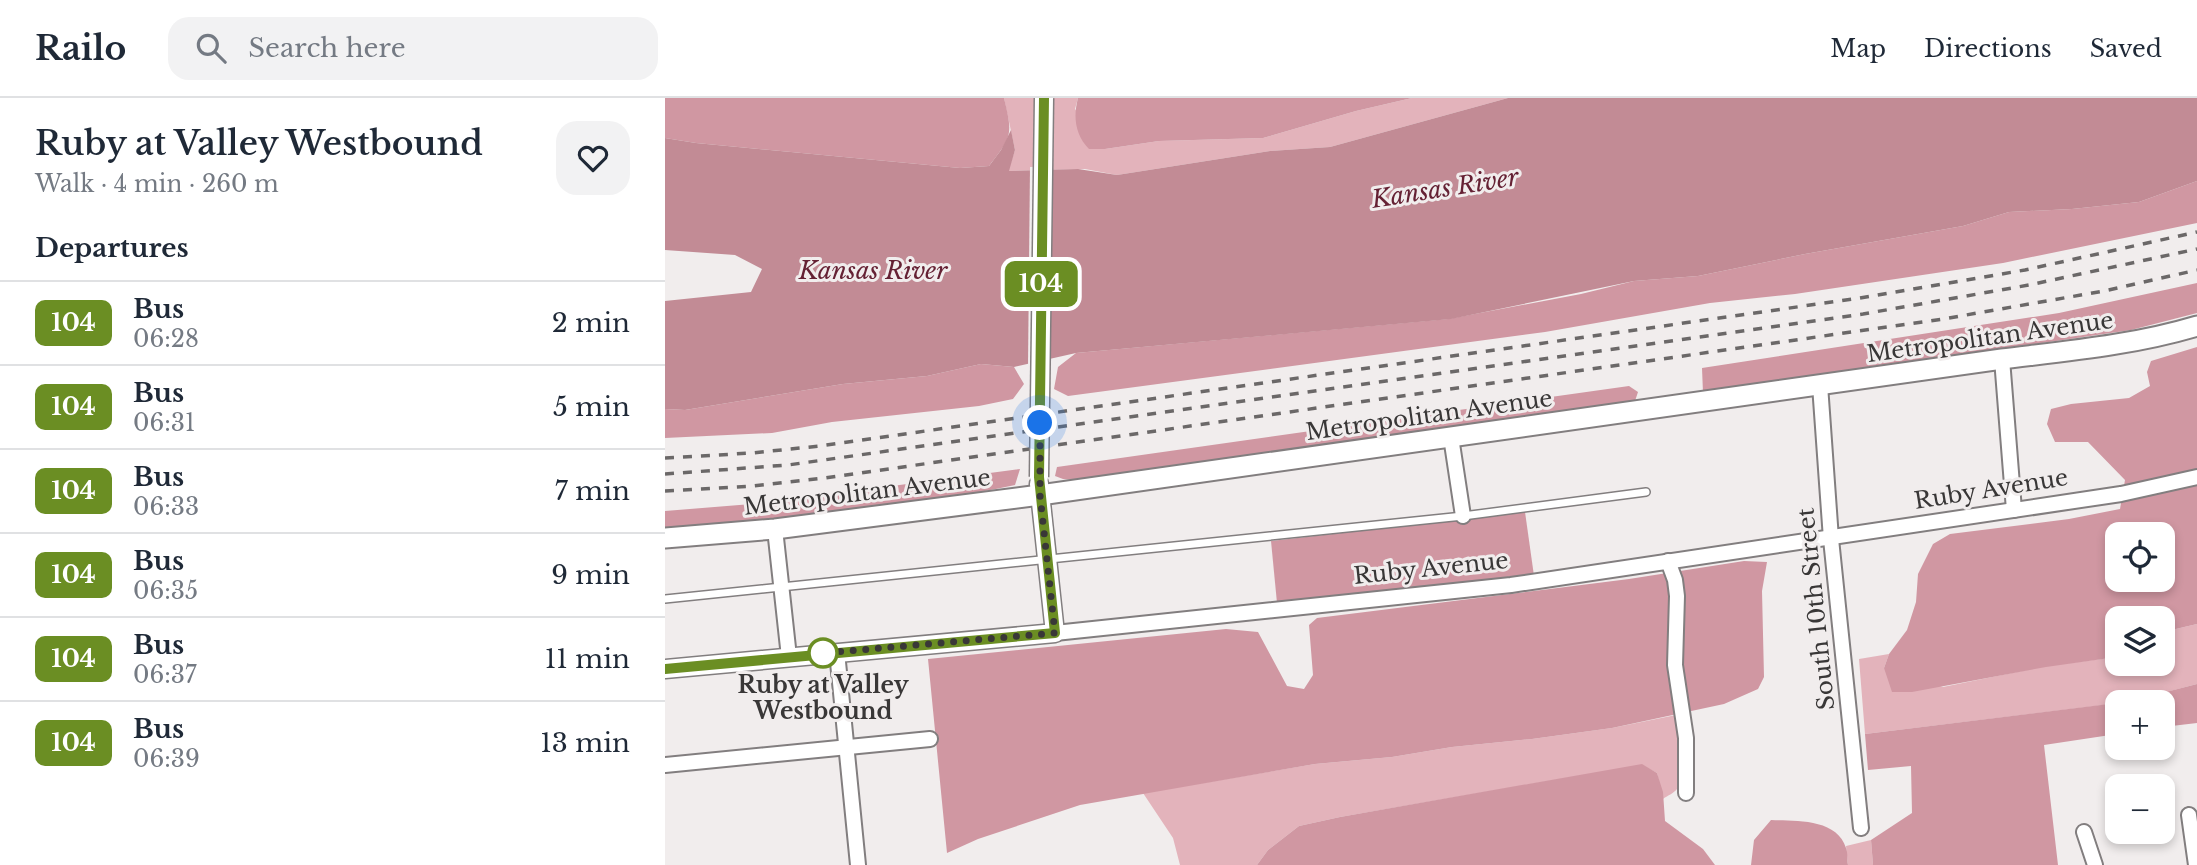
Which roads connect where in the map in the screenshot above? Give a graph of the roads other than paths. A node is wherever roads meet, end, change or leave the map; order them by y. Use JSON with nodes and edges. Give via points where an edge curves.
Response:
{"nodes":[{"id":1,"x":1044,"y":98,"type":"edge"},
{"id":2,"x":2197,"y":326,"type":"edge"},
{"id":3,"x":2001,"y":359,"type":"junction"},
{"id":4,"x":1820,"y":385,"type":"junction"},
{"id":5,"x":1451,"y":436,"type":"junction"},
{"id":6,"x":2197,"y":477,"type":"edge"},
{"id":7,"x":1039,"y":486,"type":"junction"},
{"id":8,"x":1646,"y":492,"type":"dead end"},
{"id":9,"x":2014,"y":510,"type":"junction"},
{"id":10,"x":1463,"y":516,"type":"junction"},
{"id":11,"x":775,"y":529,"type":"junction"},
{"id":12,"x":665,"y":538,"type":"edge"},
{"id":13,"x":1831,"y":539,"type":"junction"},
{"id":14,"x":1047,"y":561,"type":"junction"},
{"id":15,"x":1668,"y":561,"type":"junction"},
{"id":16,"x":782,"y":588,"type":"junction"},
{"id":17,"x":665,"y":599,"type":"edge"},
{"id":18,"x":1055,"y":633,"type":"junction"},
{"id":19,"x":837,"y":652,"type":"junction"},
{"id":20,"x":789,"y":657,"type":"junction"},
{"id":21,"x":665,"y":669,"type":"edge"},
{"id":22,"x":930,"y":739,"type":"dead end"},
{"id":23,"x":848,"y":748,"type":"junction"},
{"id":24,"x":665,"y":765,"type":"edge"},
{"id":25,"x":1686,"y":793,"type":"dead end"},
{"id":26,"x":2189,"y":815,"type":"dead end"},
{"id":27,"x":1861,"y":828,"type":"dead end"},
{"id":28,"x":2084,"y":832,"type":"dead end"},
{"id":29,"x":858,"y":865,"type":"edge"},
{"id":30,"x":2095,"y":865,"type":"edge"},
{"id":31,"x":2196,"y":865,"type":"edge"}],
"edges":[{"from":1,"to":7,"type":"street","bridge":true},
{"from":2,"to":3,"type":"main road","name":"Metropolitan Avenue","via":[[2161,337]]},
{"from":3,"to":4,"type":"main road","name":"Metropolitan Avenue"},
{"from":3,"to":9,"type":"street"},
{"from":4,"to":5,"type":"main road","name":"Metropolitan Avenue"},
{"from":4,"to":13,"type":"street","name":"South 10th Street"},
{"from":5,"to":7,"type":"main road","name":"Metropolitan Avenue"},
{"from":5,"to":10,"type":"street"},
{"from":6,"to":9,"type":"street","name":"Ruby Avenue"},
{"from":7,"to":11,"type":"main road","name":"Metropolitan Avenue"},
{"from":7,"to":14,"type":"street"},
{"from":8,"to":10,"type":"lane"},
{"from":9,"to":13,"type":"street","name":"Ruby Avenue"},
{"from":10,"to":14,"type":"lane"},
{"from":11,"to":12,"type":"main road","name":"Metropolitan Avenue"},
{"from":11,"to":16,"type":"street"},
{"from":13,"to":15,"type":"street","name":"Ruby Avenue"},
{"from":13,"to":27,"type":"street","name":"South 10th Street"},
{"from":14,"to":16,"type":"lane"},
{"from":14,"to":18,"type":"street"},
{"from":15,"to":18,"type":"street","name":"Ruby Avenue","via":[[1489,588]]},
{"from":15,"to":25,"type":"street","via":[[1677,596],[1675,665],[1686,738]]},
{"from":16,"to":17,"type":"lane"},
{"from":16,"to":20,"type":"street"},
{"from":18,"to":19,"type":"street","name":"Ruby Avenue"},
{"from":19,"to":20,"type":"street","name":"Ruby Avenue"},
{"from":19,"to":23,"type":"street"},
{"from":20,"to":21,"type":"street","name":"Ruby Avenue"},
{"from":22,"to":23,"type":"street"},
{"from":23,"to":24,"type":"street"},
{"from":23,"to":29,"type":"street"},
{"from":26,"to":31,"type":"street"},
{"from":28,"to":30,"type":"street"}]}
